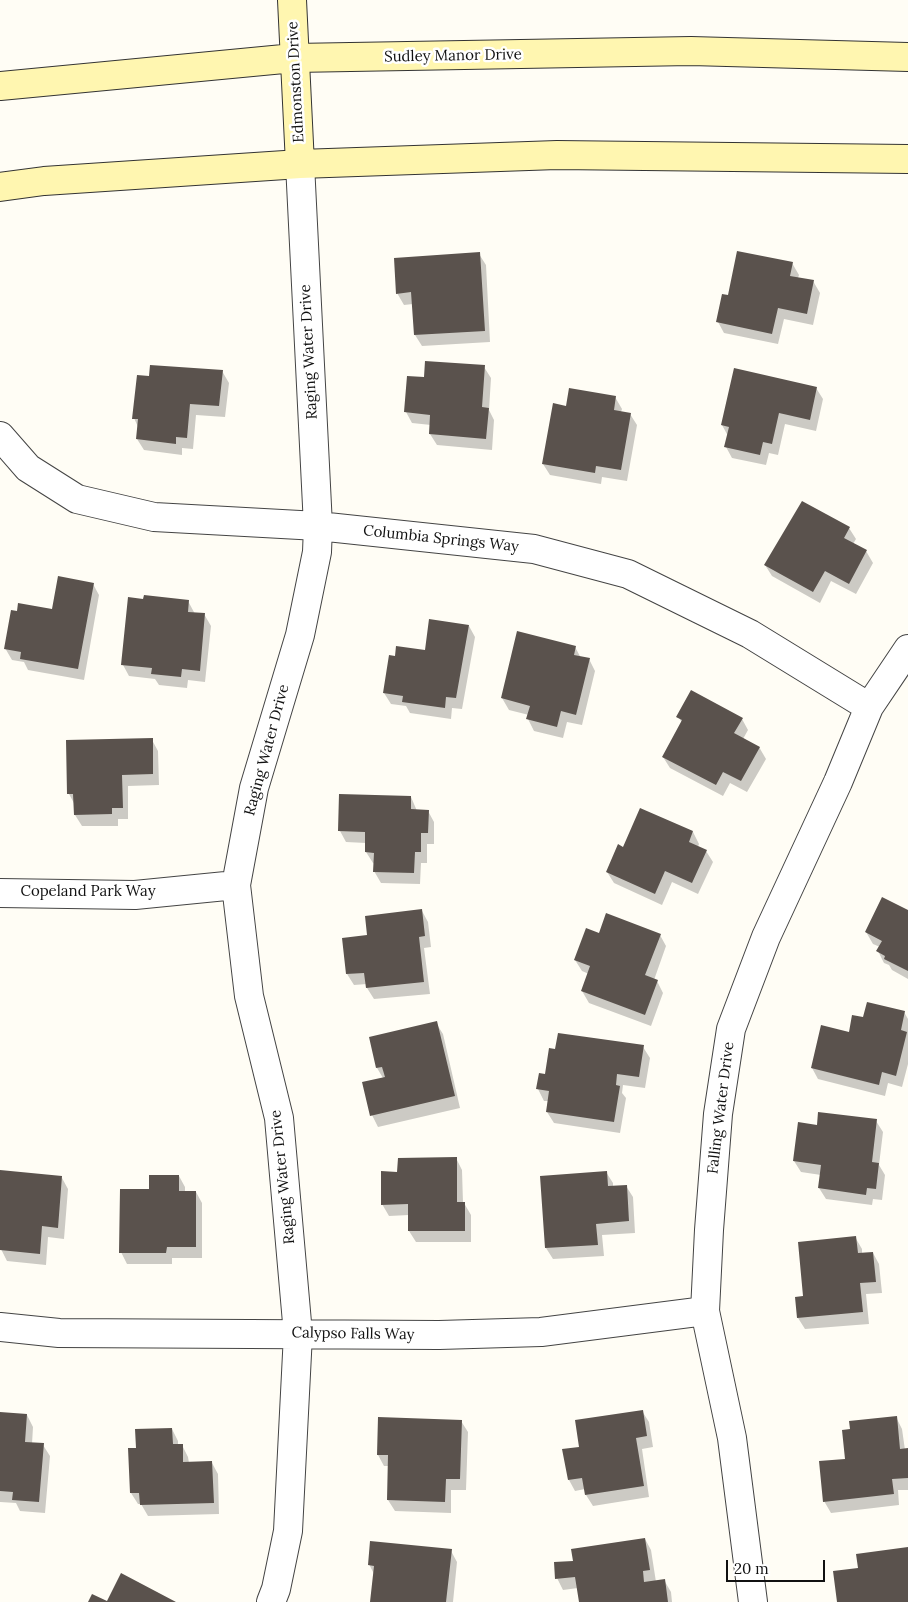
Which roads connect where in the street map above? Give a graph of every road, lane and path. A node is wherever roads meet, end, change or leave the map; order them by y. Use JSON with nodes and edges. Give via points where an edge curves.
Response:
{"nodes":[{"id":1,"x":292,"y":0,"type":"edge"},
{"id":2,"x":908,"y":57,"type":"edge"},
{"id":3,"x":294,"y":58,"type":"junction"},
{"id":4,"x":0,"y":86,"type":"edge"},
{"id":5,"x":908,"y":159,"type":"edge"},
{"id":6,"x":300,"y":164,"type":"junction"},
{"id":7,"x":0,"y":187,"type":"edge"},
{"id":8,"x":0,"y":436,"type":"edge"},
{"id":9,"x":318,"y":526,"type":"junction"},
{"id":10,"x":908,"y":649,"type":"edge"},
{"id":11,"x":870,"y":707,"type":"junction"},
{"id":12,"x":236,"y":885,"type":"junction"},
{"id":13,"x":0,"y":893,"type":"edge"},
{"id":14,"x":705,"y":1312,"type":"junction"},
{"id":15,"x":0,"y":1327,"type":"edge"},
{"id":16,"x":298,"y":1334,"type":"junction"},
{"id":17,"x":271,"y":1602,"type":"edge"},
{"id":18,"x":754,"y":1602,"type":"edge"}],
"edges":[{"from":1,"to":3,"type":"main road","name":"Edmonston Drive"},
{"from":2,"to":3,"type":"main road","name":"Sudley Manor Drive","via":[[690,51]]},
{"from":3,"to":4,"type":"main road","name":"Sudley Manor Drive"},
{"from":3,"to":6,"type":"main road","name":"Edmonston Drive"},
{"from":5,"to":6,"type":"main road","via":[[557,155]]},
{"from":6,"to":7,"type":"main road","via":[[44,181]]},
{"from":6,"to":9,"type":"street","name":"Raging Water Drive"},
{"from":8,"to":9,"type":"street","name":"Columbia Springs Way","via":[[28,468],[77,499],[154,518]]},
{"from":9,"to":11,"type":"street","name":"Columbia Springs Way","via":[[534,549],[628,574],[750,634]]},
{"from":9,"to":12,"type":"street","name":"Raging Water Drive","via":[[318,552],[300,635],[254,788]]},
{"from":10,"to":11,"type":"street","name":"Falling Water Drive"},
{"from":11,"to":14,"type":"street","name":"Falling Water Drive","via":[[766,937],[731,1029],[718,1114]]},
{"from":12,"to":13,"type":"street","name":"Copeland Park Way","via":[[135,895]]},
{"from":12,"to":16,"type":"street","name":"Raging Water Drive","via":[[249,996],[279,1118]]},
{"from":14,"to":16,"type":"street","name":"Calypso Falls Way","via":[[541,1332]]},
{"from":14,"to":18,"type":"street","name":"Falling Water Drive","via":[[732,1438]]},
{"from":15,"to":16,"type":"street","name":"Calypso Falls Way","via":[[59,1333]]},
{"from":16,"to":17,"type":"street","name":"Raging Water Drive","via":[[288,1531]]}]}
